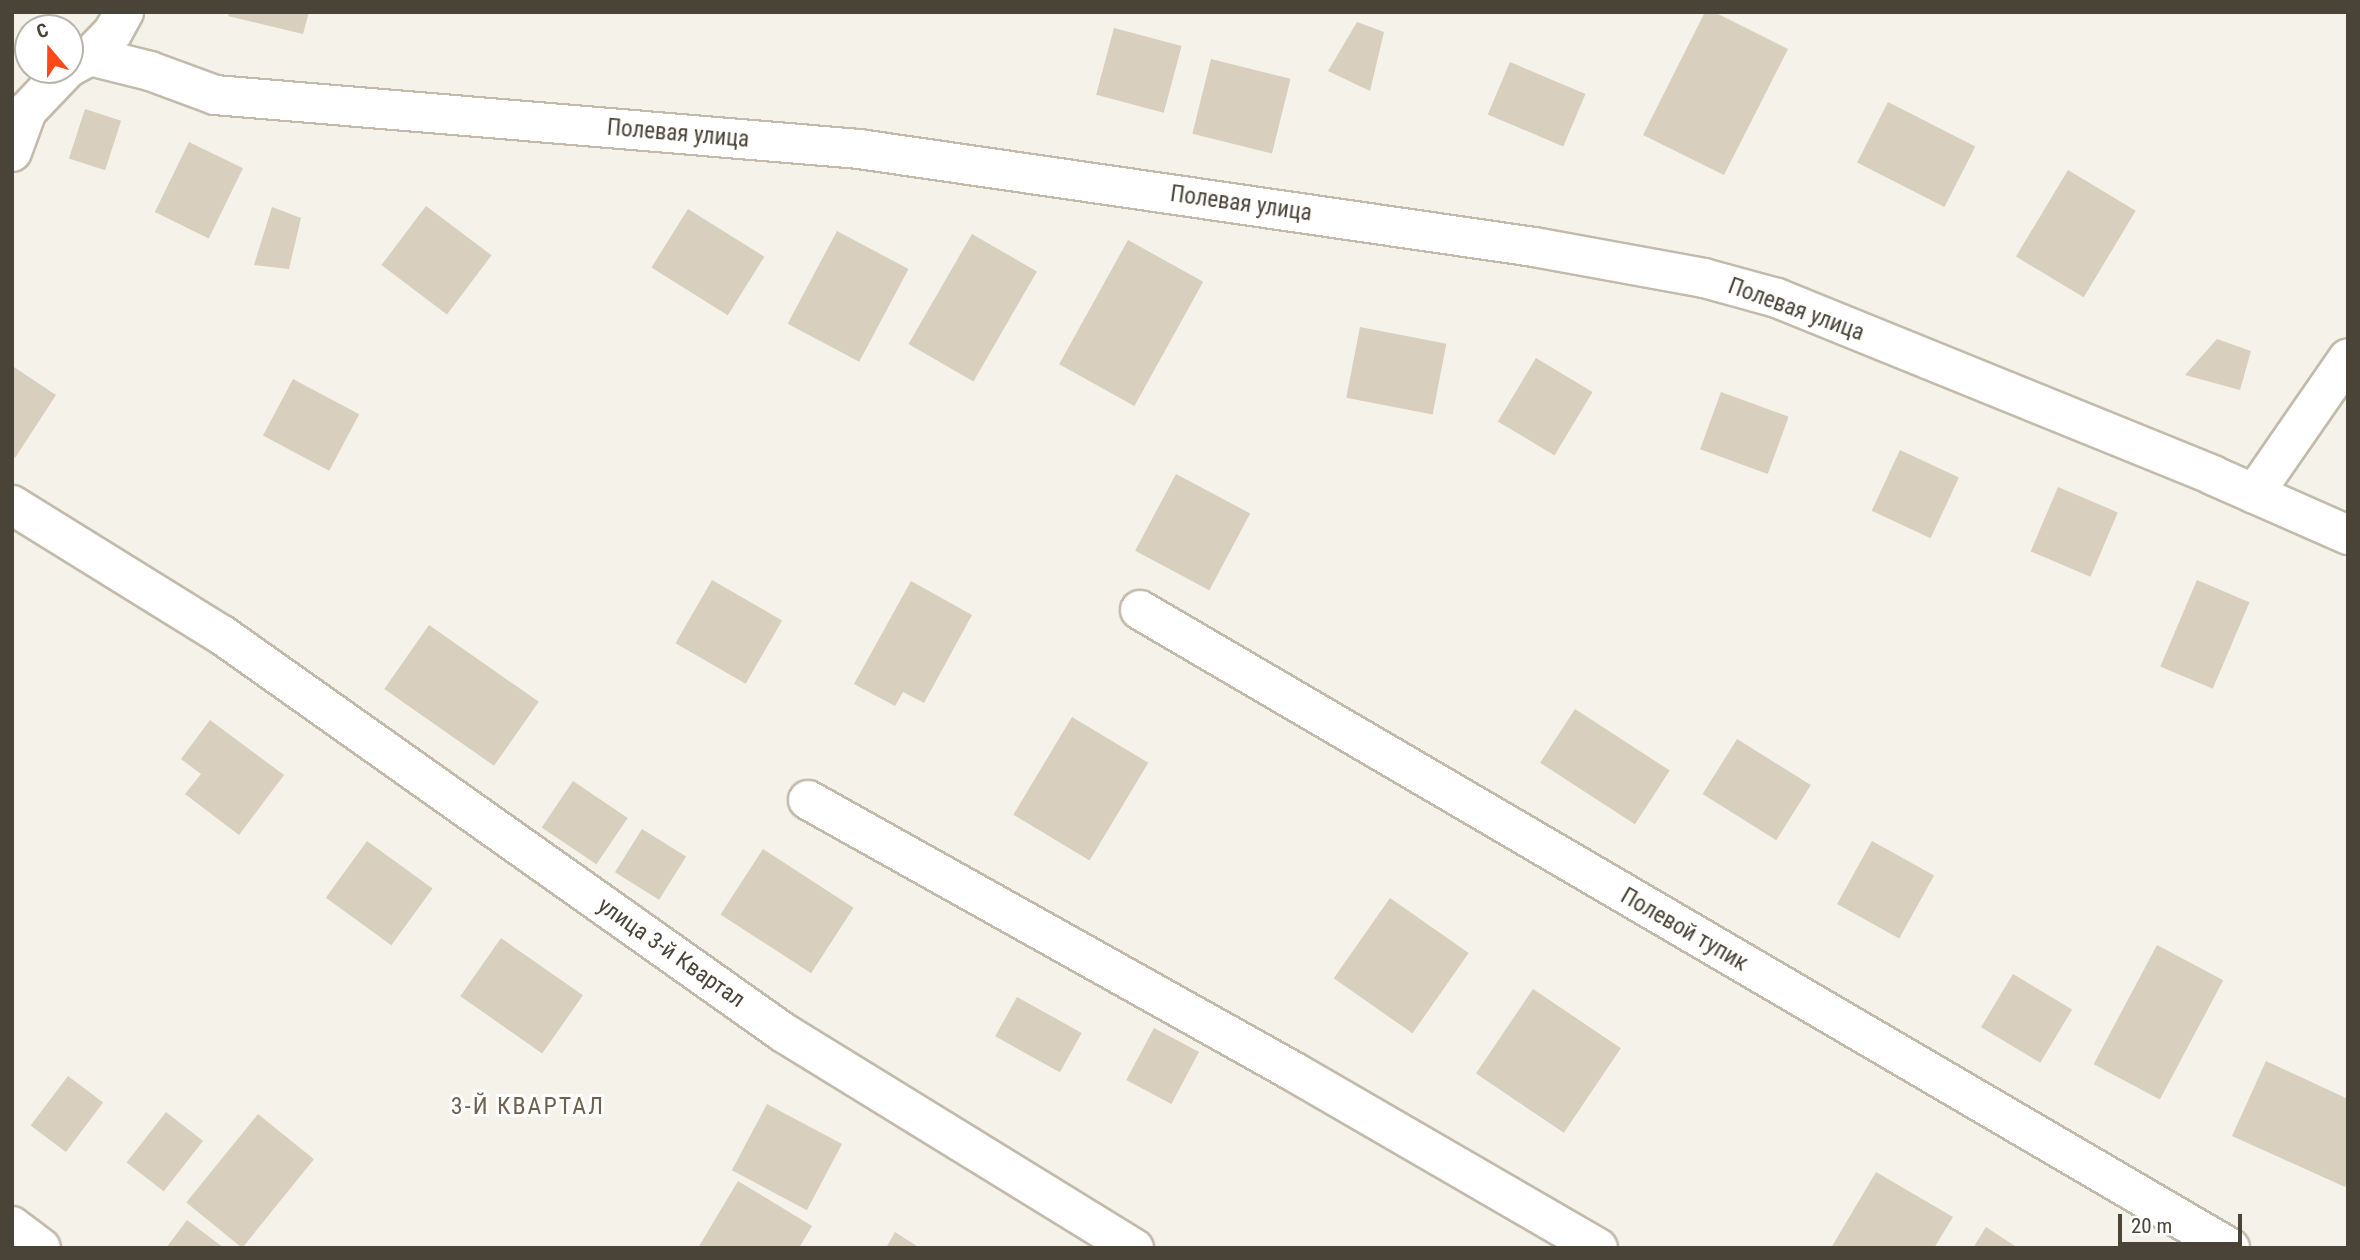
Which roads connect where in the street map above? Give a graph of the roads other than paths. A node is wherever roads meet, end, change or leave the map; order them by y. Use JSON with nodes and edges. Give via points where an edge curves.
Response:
{"nodes":[{"id":1,"x":124,"y":12,"type":"edge"},
{"id":2,"x":84,"y":56,"type":"edge"},
{"id":3,"x":84,"y":65,"type":"edge"},
{"id":4,"x":55,"y":84,"type":"edge"},
{"id":5,"x":12,"y":152,"type":"edge"},
{"id":6,"x":2348,"y":358,"type":"edge"},
{"id":7,"x":2254,"y":494,"type":"junction"},
{"id":8,"x":12,"y":505,"type":"edge"},
{"id":9,"x":2348,"y":535,"type":"edge"},
{"id":10,"x":1140,"y":610,"type":"dead end"},
{"id":11,"x":808,"y":800,"type":"dead end"},
{"id":12,"x":12,"y":1226,"type":"edge"},
{"id":13,"x":41,"y":1248,"type":"edge"},
{"id":14,"x":1134,"y":1248,"type":"edge"},
{"id":15,"x":1598,"y":1248,"type":"edge"},
{"id":16,"x":2230,"y":1248,"type":"edge"}],
"edges":[{"from":1,"to":2,"type":"street","via":[[113,32]]},
{"from":3,"to":7,"type":"street","name":"Полевая улица","via":[[150,71],[215,95],[859,149],[1534,247],[1704,278],[1777,298]]},
{"from":4,"to":5,"type":"street","via":[[27,111]]},
{"from":6,"to":7,"type":"street"},
{"from":7,"to":9,"type":"street","name":"Полевая улица"},
{"from":8,"to":14,"type":"street","name":"улица 3-й Квартал","via":[[222,635],[784,1033]]},
{"from":10,"to":16,"type":"street","name":"Полевой тупик"},
{"from":11,"to":15,"type":"street"},
{"from":12,"to":13,"type":"street"}]}
